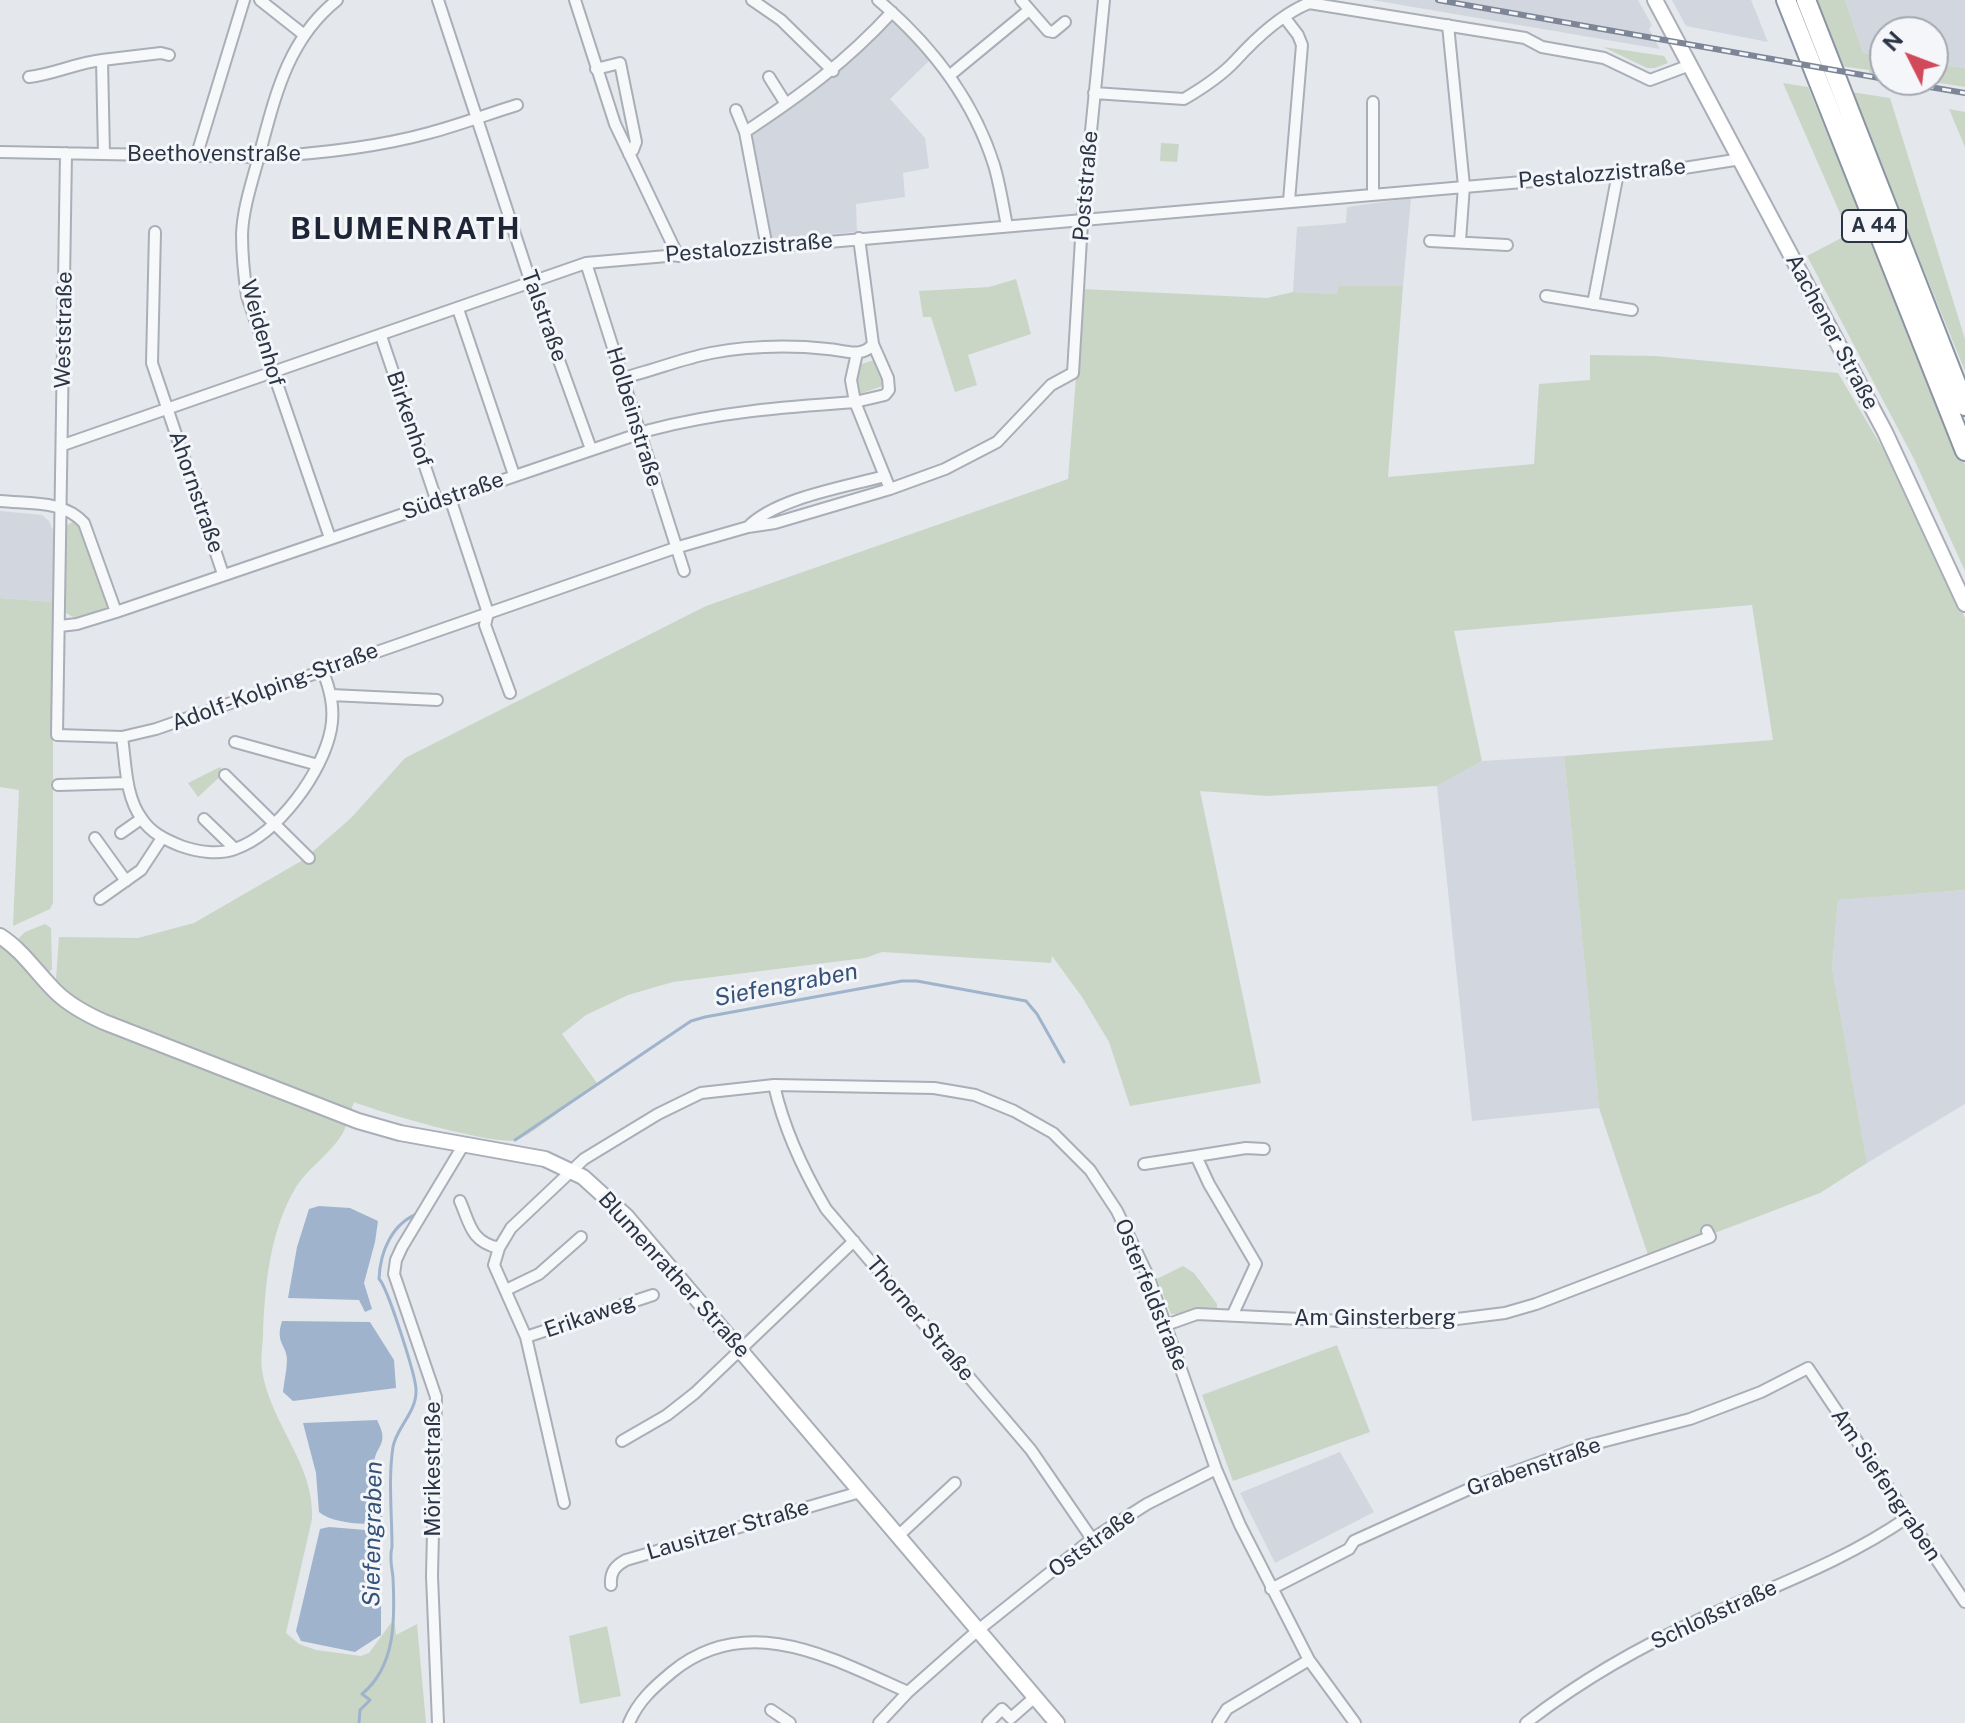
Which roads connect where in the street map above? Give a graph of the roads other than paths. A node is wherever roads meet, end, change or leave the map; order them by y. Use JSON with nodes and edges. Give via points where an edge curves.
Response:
{"nodes":[{"id":1,"x":244,"y":0,"type":"edge"},
{"id":2,"x":260,"y":0,"type":"edge"},
{"id":3,"x":337,"y":0,"type":"edge"},
{"id":4,"x":438,"y":0,"type":"edge"},
{"id":5,"x":575,"y":0,"type":"edge"},
{"id":6,"x":752,"y":0,"type":"edge"},
{"id":7,"x":878,"y":0,"type":"edge"},
{"id":8,"x":1021,"y":0,"type":"edge"},
{"id":9,"x":1104,"y":0,"type":"edge"},
{"id":10,"x":1655,"y":0,"type":"edge"},
{"id":11,"x":1786,"y":0,"type":"edge"},
{"id":12,"x":1806,"y":0,"type":"edge"},
{"id":13,"x":1029,"y":10,"type":"junction"},
{"id":14,"x":892,"y":12,"type":"junction"},
{"id":15,"x":1285,"y":18,"type":"junction"},
{"id":16,"x":1065,"y":22,"type":"dead end"},
{"id":17,"x":1448,"y":25,"type":"junction"},
{"id":18,"x":303,"y":34,"type":"junction"},
{"id":19,"x":169,"y":55,"type":"dead end"},
{"id":20,"x":102,"y":60,"type":"junction"},
{"id":21,"x":1690,"y":65,"type":"junction"},
{"id":22,"x":596,"y":69,"type":"junction"},
{"id":23,"x":833,"y":71,"type":"junction"},
{"id":24,"x":949,"y":76,"type":"junction"},
{"id":25,"x":29,"y":77,"type":"dead end"},
{"id":26,"x":769,"y":77,"type":"dead end"},
{"id":27,"x":1094,"y":93,"type":"junction"},
{"id":28,"x":1373,"y":102,"type":"dead end"},
{"id":29,"x":786,"y":104,"type":"junction"},
{"id":30,"x":517,"y":105,"type":"dead end"},
{"id":31,"x":736,"y":110,"type":"dead end"},
{"id":32,"x":478,"y":118,"type":"junction"},
{"id":33,"x":745,"y":132,"type":"junction"},
{"id":34,"x":0,"y":152,"type":"edge"},
{"id":35,"x":66,"y":153,"type":"junction"},
{"id":36,"x":104,"y":154,"type":"junction"},
{"id":37,"x":197,"y":154,"type":"junction"},
{"id":38,"x":629,"y":154,"type":"junction"},
{"id":39,"x":259,"y":157,"type":"junction"},
{"id":40,"x":1741,"y":159,"type":"junction"},
{"id":41,"x":1618,"y":173,"type":"junction"},
{"id":42,"x":1464,"y":186,"type":"junction"},
{"id":43,"x":1373,"y":193,"type":"junction"},
{"id":44,"x":1289,"y":201,"type":"junction"},
{"id":45,"x":1082,"y":222,"type":"junction"},
{"id":46,"x":1007,"y":226,"type":"junction"},
{"id":47,"x":155,"y":232,"type":"dead end"},
{"id":48,"x":859,"y":238,"type":"junction"},
{"id":49,"x":1430,"y":241,"type":"dead end"},
{"id":50,"x":1460,"y":241,"type":"junction"},
{"id":51,"x":1507,"y":245,"type":"dead end"},
{"id":52,"x":767,"y":248,"type":"junction"},
{"id":53,"x":678,"y":256,"type":"junction"},
{"id":54,"x":586,"y":263,"type":"junction"},
{"id":55,"x":531,"y":283,"type":"junction"},
{"id":56,"x":1546,"y":296,"type":"dead end"},
{"id":57,"x":1593,"y":304,"type":"junction"},
{"id":58,"x":458,"y":309,"type":"junction"},
{"id":59,"x":1632,"y":310,"type":"dead end"},
{"id":60,"x":381,"y":336,"type":"junction"},
{"id":61,"x":873,"y":344,"type":"junction"},
{"id":62,"x":857,"y":353,"type":"junction"},
{"id":63,"x":272,"y":373,"type":"junction"},
{"id":64,"x":1073,"y":373,"type":"joint"},
{"id":65,"x":622,"y":378,"type":"junction"},
{"id":66,"x":855,"y":402,"type":"junction"},
{"id":67,"x":1965,"y":406,"type":"edge"},
{"id":68,"x":168,"y":409,"type":"junction"},
{"id":69,"x":639,"y":433,"type":"junction"},
{"id":70,"x":63,"y":445,"type":"junction"},
{"id":71,"x":591,"y":449,"type":"junction"},
{"id":72,"x":1965,"y":451,"type":"edge"},
{"id":73,"x":514,"y":475,"type":"junction"},
{"id":74,"x":885,"y":476,"type":"junction"},
{"id":75,"x":890,"y":489,"type":"junction"},
{"id":76,"x":450,"y":498,"type":"junction"},
{"id":77,"x":0,"y":501,"type":"edge"},
{"id":78,"x":437,"y":502,"type":"junction"},
{"id":79,"x":60,"y":506,"type":"junction"},
{"id":80,"x":748,"y":527,"type":"junction"},
{"id":81,"x":330,"y":538,"type":"junction"},
{"id":82,"x":675,"y":548,"type":"junction"},
{"id":83,"x":684,"y":571,"type":"dead end"},
{"id":84,"x":223,"y":574,"type":"junction"},
{"id":85,"x":1965,"y":604,"type":"edge"},
{"id":86,"x":116,"y":612,"type":"junction"},
{"id":87,"x":488,"y":613,"type":"junction"},
{"id":88,"x":60,"y":626,"type":"junction"},
{"id":89,"x":322,"y":669,"type":"junction"},
{"id":90,"x":510,"y":693,"type":"dead end"},
{"id":91,"x":331,"y":695,"type":"junction"},
{"id":92,"x":437,"y":700,"type":"dead end"},
{"id":93,"x":57,"y":735,"type":"joint"},
{"id":94,"x":122,"y":737,"type":"junction"},
{"id":95,"x":235,"y":742,"type":"dead end"},
{"id":96,"x":318,"y":765,"type":"junction"},
{"id":97,"x":225,"y":775,"type":"dead end"},
{"id":98,"x":128,"y":783,"type":"junction"},
{"id":99,"x":58,"y":785,"type":"dead end"},
{"id":100,"x":141,"y":819,"type":"junction"},
{"id":101,"x":204,"y":819,"type":"dead end"},
{"id":102,"x":274,"y":822,"type":"junction"},
{"id":103,"x":121,"y":833,"type":"dead end"},
{"id":104,"x":95,"y":838,"type":"dead end"},
{"id":105,"x":162,"y":838,"type":"junction"},
{"id":106,"x":235,"y":849,"type":"junction"},
{"id":107,"x":309,"y":858,"type":"dead end"},
{"id":108,"x":126,"y":881,"type":"junction"},
{"id":109,"x":100,"y":899,"type":"dead end"},
{"id":110,"x":0,"y":936,"type":"edge"},
{"id":111,"x":774,"y":1085,"type":"junction"},
{"id":112,"x":464,"y":1144,"type":"junction"},
{"id":113,"x":1264,"y":1149,"type":"dead end"},
{"id":114,"x":1196,"y":1156,"type":"junction"},
{"id":115,"x":1144,"y":1164,"type":"dead end"},
{"id":116,"x":571,"y":1171,"type":"junction"},
{"id":117,"x":460,"y":1201,"type":"dead end"},
{"id":118,"x":1707,"y":1231,"type":"dead end"},
{"id":119,"x":581,"y":1237,"type":"dead end"},
{"id":120,"x":854,"y":1241,"type":"junction"},
{"id":121,"x":499,"y":1248,"type":"junction"},
{"id":122,"x":506,"y":1290,"type":"junction"},
{"id":123,"x":653,"y":1295,"type":"dead end"},
{"id":124,"x":1233,"y":1314,"type":"junction"},
{"id":125,"x":1166,"y":1325,"type":"junction"},
{"id":126,"x":526,"y":1337,"type":"junction"},
{"id":127,"x":741,"y":1349,"type":"junction"},
{"id":128,"x":1808,"y":1368,"type":"joint"},
{"id":129,"x":622,"y":1441,"type":"dead end"},
{"id":130,"x":1216,"y":1469,"type":"junction"},
{"id":131,"x":955,"y":1483,"type":"dead end"},
{"id":132,"x":860,"y":1492,"type":"junction"},
{"id":133,"x":564,"y":1503,"type":"dead end"},
{"id":134,"x":1908,"y":1517,"type":"junction"},
{"id":135,"x":898,"y":1536,"type":"junction"},
{"id":136,"x":1092,"y":1539,"type":"junction"},
{"id":137,"x":611,"y":1585,"type":"dead end"},
{"id":138,"x":1271,"y":1589,"type":"junction"},
{"id":139,"x":1965,"y":1602,"type":"edge"},
{"id":140,"x":977,"y":1631,"type":"junction"},
{"id":141,"x":1309,"y":1660,"type":"junction"},
{"id":142,"x":908,"y":1692,"type":"junction"},
{"id":143,"x":1035,"y":1697,"type":"junction"},
{"id":144,"x":771,"y":1710,"type":"dead end"},
{"id":145,"x":438,"y":1723,"type":"edge"},
{"id":146,"x":629,"y":1723,"type":"edge"},
{"id":147,"x":790,"y":1723,"type":"edge"},
{"id":148,"x":879,"y":1723,"type":"edge"},
{"id":149,"x":988,"y":1723,"type":"edge"},
{"id":150,"x":1057,"y":1723,"type":"edge"},
{"id":151,"x":1218,"y":1723,"type":"edge"},
{"id":152,"x":1355,"y":1723,"type":"edge"},
{"id":153,"x":1526,"y":1723,"type":"edge"}],
"edges":[{"from":1,"to":37,"type":"street"},
{"from":2,"to":18,"type":"street"},
{"from":3,"to":18,"type":"street","name":"Weidenhof"},
{"from":4,"to":32,"type":"street","name":"Talstraße"},
{"from":5,"to":22,"type":"street"},
{"from":6,"to":23,"type":"street","via":[[781,20]]},
{"from":7,"to":14,"type":"street"},
{"from":8,"to":13,"type":"street"},
{"from":9,"to":27,"type":"street","name":"Poststraße"},
{"from":10,"to":21,"type":"street","name":"Aachener Straße"},
{"from":11,"to":72,"type":"highway","number":"A 44"},
{"from":12,"to":67,"type":"highway","number":"A 44"},
{"from":13,"to":16,"type":"street","via":[[1048,31]]},
{"from":13,"to":24,"type":"street"},
{"from":14,"to":23,"type":"street"},
{"from":14,"to":24,"type":"street"},
{"from":15,"to":17,"type":"street","via":[[1309,3]]},
{"from":15,"to":27,"type":"street","via":[[1184,99]]},
{"from":15,"to":44,"type":"street","via":[[1302,45]]},
{"from":17,"to":21,"type":"street","via":[[1604,58],[1650,80]]},
{"from":17,"to":42,"type":"street"},
{"from":18,"to":39,"type":"street","name":"Weidenhof","via":[[279,82]]},
{"from":19,"to":20,"type":"street"},
{"from":20,"to":25,"type":"street"},
{"from":20,"to":36,"type":"street"},
{"from":21,"to":40,"type":"street","name":"Aachener Straße"},
{"from":22,"to":38,"type":"street"},
{"from":22,"to":38,"type":"street","via":[[620,63],[636,142]]},
{"from":23,"to":29,"type":"street"},
{"from":24,"to":46,"type":"street","via":[[994,165]]},
{"from":26,"to":29,"type":"street"},
{"from":27,"to":45,"type":"street","name":"Poststraße"},
{"from":28,"to":43,"type":"street"},
{"from":29,"to":33,"type":"street"},
{"from":30,"to":32,"type":"street","name":"Beethovenstraße"},
{"from":31,"to":33,"type":"street"},
{"from":32,"to":39,"type":"street","name":"Beethovenstraße","via":[[356,148]]},
{"from":32,"to":55,"type":"street","name":"Talstraße"},
{"from":33,"to":52,"type":"street"},
{"from":34,"to":35,"type":"street","name":"Beethovenstraße"},
{"from":35,"to":36,"type":"street","name":"Beethovenstraße"},
{"from":35,"to":70,"type":"street","name":"Weststraße"},
{"from":36,"to":37,"type":"street","name":"Beethovenstraße"},
{"from":37,"to":39,"type":"street","name":"Beethovenstraße"},
{"from":38,"to":53,"type":"street"},
{"from":39,"to":63,"type":"street","name":"Weidenhof","via":[[245,211],[243,267]]},
{"from":40,"to":41,"type":"street","name":"Pestalozzistraße"},
{"from":40,"to":85,"type":"street","name":"Aachener Straße","via":[[1885,432]]},
{"from":41,"to":42,"type":"street","name":"Pestalozzistraße"},
{"from":41,"to":57,"type":"street"},
{"from":42,"to":43,"type":"street","name":"Pestalozzistraße"},
{"from":42,"to":50,"type":"street"},
{"from":43,"to":44,"type":"street","name":"Pestalozzistraße"},
{"from":44,"to":45,"type":"street","name":"Pestalozzistraße"},
{"from":45,"to":46,"type":"street","name":"Pestalozzistraße"},
{"from":45,"to":64,"type":"street","name":"Poststraße"},
{"from":46,"to":48,"type":"street","name":"Pestalozzistraße"},
{"from":47,"to":68,"type":"street","name":"Ahornstraße","via":[[151,356]]},
{"from":48,"to":52,"type":"street","name":"Pestalozzistraße"},
{"from":48,"to":61,"type":"street"},
{"from":49,"to":50,"type":"street"},
{"from":50,"to":51,"type":"street"},
{"from":52,"to":53,"type":"street","name":"Pestalozzistraße"},
{"from":53,"to":54,"type":"street","name":"Pestalozzistraße"},
{"from":54,"to":55,"type":"street","name":"Pestalozzistraße"},
{"from":54,"to":65,"type":"street","name":"Holbeinstraße"},
{"from":55,"to":58,"type":"street","name":"Pestalozzistraße"},
{"from":55,"to":71,"type":"street","name":"Talstraße"},
{"from":56,"to":57,"type":"street"},
{"from":57,"to":59,"type":"street"},
{"from":58,"to":60,"type":"street","name":"Pestalozzistraße"},
{"from":58,"to":73,"type":"street"},
{"from":60,"to":63,"type":"street","name":"Pestalozzistraße"},
{"from":60,"to":78,"type":"street","name":"Birkenhof"},
{"from":61,"to":62,"type":"street"},
{"from":61,"to":66,"type":"street","name":"Südstraße","via":[[889,390]]},
{"from":62,"to":65,"type":"street","via":[[732,350]]},
{"from":62,"to":66,"type":"street","via":[[851,380]]},
{"from":63,"to":68,"type":"street","name":"Pestalozzistraße"},
{"from":63,"to":81,"type":"street","name":"Weidenhof"},
{"from":64,"to":75,"type":"street","name":"Adolf-Kolping-Straße","via":[[1051,385],[988,448]]},
{"from":65,"to":69,"type":"street","name":"Holbeinstraße"},
{"from":66,"to":69,"type":"street","name":"Südstraße","via":[[756,409]]},
{"from":66,"to":74,"type":"street"},
{"from":68,"to":70,"type":"street","name":"Pestalozzistraße"},
{"from":68,"to":84,"type":"street","name":"Ahornstraße"},
{"from":69,"to":71,"type":"street","name":"Südstraße"},
{"from":69,"to":82,"type":"street","name":"Holbeinstraße"},
{"from":70,"to":79,"type":"street","name":"Weststraße"},
{"from":71,"to":73,"type":"street","name":"Südstraße"},
{"from":73,"to":76,"type":"street","name":"Südstraße"},
{"from":74,"to":75,"type":"street"},
{"from":74,"to":80,"type":"street","name":"Adolf-Kolping-Straße","via":[[787,503]]},
{"from":75,"to":80,"type":"street","name":"Adolf-Kolping-Straße"},
{"from":76,"to":78,"type":"street","name":"Südstraße"},
{"from":76,"to":87,"type":"street"},
{"from":77,"to":79,"type":"street"},
{"from":78,"to":81,"type":"street","name":"Südstraße"},
{"from":79,"to":86,"type":"street","via":[[84,523]]},
{"from":79,"to":88,"type":"street","name":"Weststraße"},
{"from":80,"to":82,"type":"street","name":"Adolf-Kolping-Straße"},
{"from":81,"to":84,"type":"street","name":"Südstraße"},
{"from":82,"to":83,"type":"street","name":"Holbeinstraße"},
{"from":82,"to":87,"type":"street","name":"Adolf-Kolping-Straße"},
{"from":84,"to":86,"type":"street","name":"Südstraße"},
{"from":86,"to":88,"type":"street","name":"Südstraße"},
{"from":87,"to":89,"type":"street","name":"Adolf-Kolping-Straße"},
{"from":87,"to":90,"type":"street","via":[[485,625]]},
{"from":88,"to":93,"type":"street","name":"Weststraße"},
{"from":89,"to":91,"type":"street"},
{"from":89,"to":94,"type":"street","name":"Adolf-Kolping-Straße"},
{"from":91,"to":92,"type":"street"},
{"from":91,"to":96,"type":"street","via":[[331,728]]},
{"from":93,"to":94,"type":"street","name":"Adolf-Kolping-Straße"},
{"from":94,"to":98,"type":"street"},
{"from":95,"to":96,"type":"street"},
{"from":96,"to":102,"type":"street"},
{"from":97,"to":102,"type":"street"},
{"from":98,"to":99,"type":"street"},
{"from":98,"to":100,"type":"street"},
{"from":100,"to":103,"type":"street"},
{"from":100,"to":105,"type":"street"},
{"from":101,"to":106,"type":"street"},
{"from":102,"to":106,"type":"street"},
{"from":102,"to":107,"type":"street"},
{"from":104,"to":108,"type":"street"},
{"from":105,"to":106,"type":"street","via":[[210,852]]},
{"from":105,"to":108,"type":"street","via":[[141,870]]},
{"from":108,"to":109,"type":"street"},
{"from":110,"to":112,"type":"street","name":"Blumenrather Straße","via":[[72,1005],[104,1022],[358,1121]]},
{"from":111,"to":116,"type":"street","name":"Osterfeldstraße","via":[[701,1093],[658,1114]]},
{"from":111,"to":120,"type":"street","name":"Thorner Straße","via":[[782,1118],[810,1181]]},
{"from":111,"to":125,"type":"street","name":"Osterfeldstraße","via":[[934,1088],[975,1095],[1053,1133],[1090,1170],[1117,1211]]},
{"from":112,"to":116,"type":"street","name":"Blumenrather Straße","via":[[527,1154]]},
{"from":112,"to":145,"type":"street","name":"Mörikestraße","via":[[402,1247],[394,1274],[436,1397],[432,1576]]},
{"from":113,"to":114,"type":"street"},
{"from":114,"to":115,"type":"street"},
{"from":114,"to":124,"type":"street","via":[[1256,1264]]},
{"from":116,"to":121,"type":"street","name":"Osterfeldstraße","via":[[511,1228]]},
{"from":116,"to":127,"type":"street","name":"Blumenrather Straße","via":[[627,1217]]},
{"from":117,"to":121,"type":"street","via":[[481,1243]]},
{"from":118,"to":124,"type":"street","name":"Am Ginsterberg","via":[[1710,1237],[1505,1313],[1433,1322]]},
{"from":119,"to":122,"type":"street","via":[[539,1274]]},
{"from":120,"to":127,"type":"street"},
{"from":120,"to":136,"type":"street","name":"Thorner Straße","via":[[1031,1450]]},
{"from":121,"to":122,"type":"street","via":[[494,1265]]},
{"from":122,"to":126,"type":"street"},
{"from":123,"to":126,"type":"street","name":"Erikaweg"},
{"from":124,"to":125,"type":"street","name":"Am Ginsterberg","via":[[1197,1314]]},
{"from":125,"to":130,"type":"street","name":"Osterfeldstraße"},
{"from":126,"to":133,"type":"street"},
{"from":127,"to":129,"type":"street","via":[[667,1415]]},
{"from":127,"to":132,"type":"street","name":"Blumenrather Straße"},
{"from":128,"to":134,"type":"street","name":"Am Siefengraben"},
{"from":128,"to":138,"type":"street","name":"Grabenstraße","via":[[1690,1419],[1582,1447],[1478,1485],[1354,1541],[1349,1549]]},
{"from":130,"to":136,"type":"street","name":"Oststraße"},
{"from":130,"to":138,"type":"street","name":"Osterfeldstraße"},
{"from":131,"to":135,"type":"street"},
{"from":132,"to":135,"type":"street","name":"Blumenrather Straße"},
{"from":132,"to":137,"type":"street","name":"Lausitzer Straße","via":[[626,1560],[612,1573]]},
{"from":134,"to":139,"type":"street","name":"Am Siefengraben"},
{"from":134,"to":153,"type":"street","name":"Schloßstraße","via":[[1840,1559],[1701,1619],[1594,1674]]},
{"from":135,"to":140,"type":"street","name":"Blumenrather Straße"},
{"from":136,"to":140,"type":"street","name":"Oststraße"},
{"from":138,"to":141,"type":"street","name":"Osterfeldstraße"},
{"from":140,"to":142,"type":"street","name":"Oststraße"},
{"from":140,"to":143,"type":"street","name":"Blumenrather Straße"},
{"from":141,"to":151,"type":"street","via":[[1227,1709]]},
{"from":141,"to":152,"type":"street","name":"Osterfeldstraße"},
{"from":142,"to":146,"type":"street","via":[[822,1654],[781,1643],[742,1642],[712,1649],[681,1665],[649,1691]]},
{"from":142,"to":148,"type":"street","name":"Oststraße"},
{"from":143,"to":149,"type":"street","via":[[1011,1718],[1002,1709]]},
{"from":143,"to":150,"type":"street","name":"Blumenrather Straße"},
{"from":144,"to":147,"type":"street"}]}
